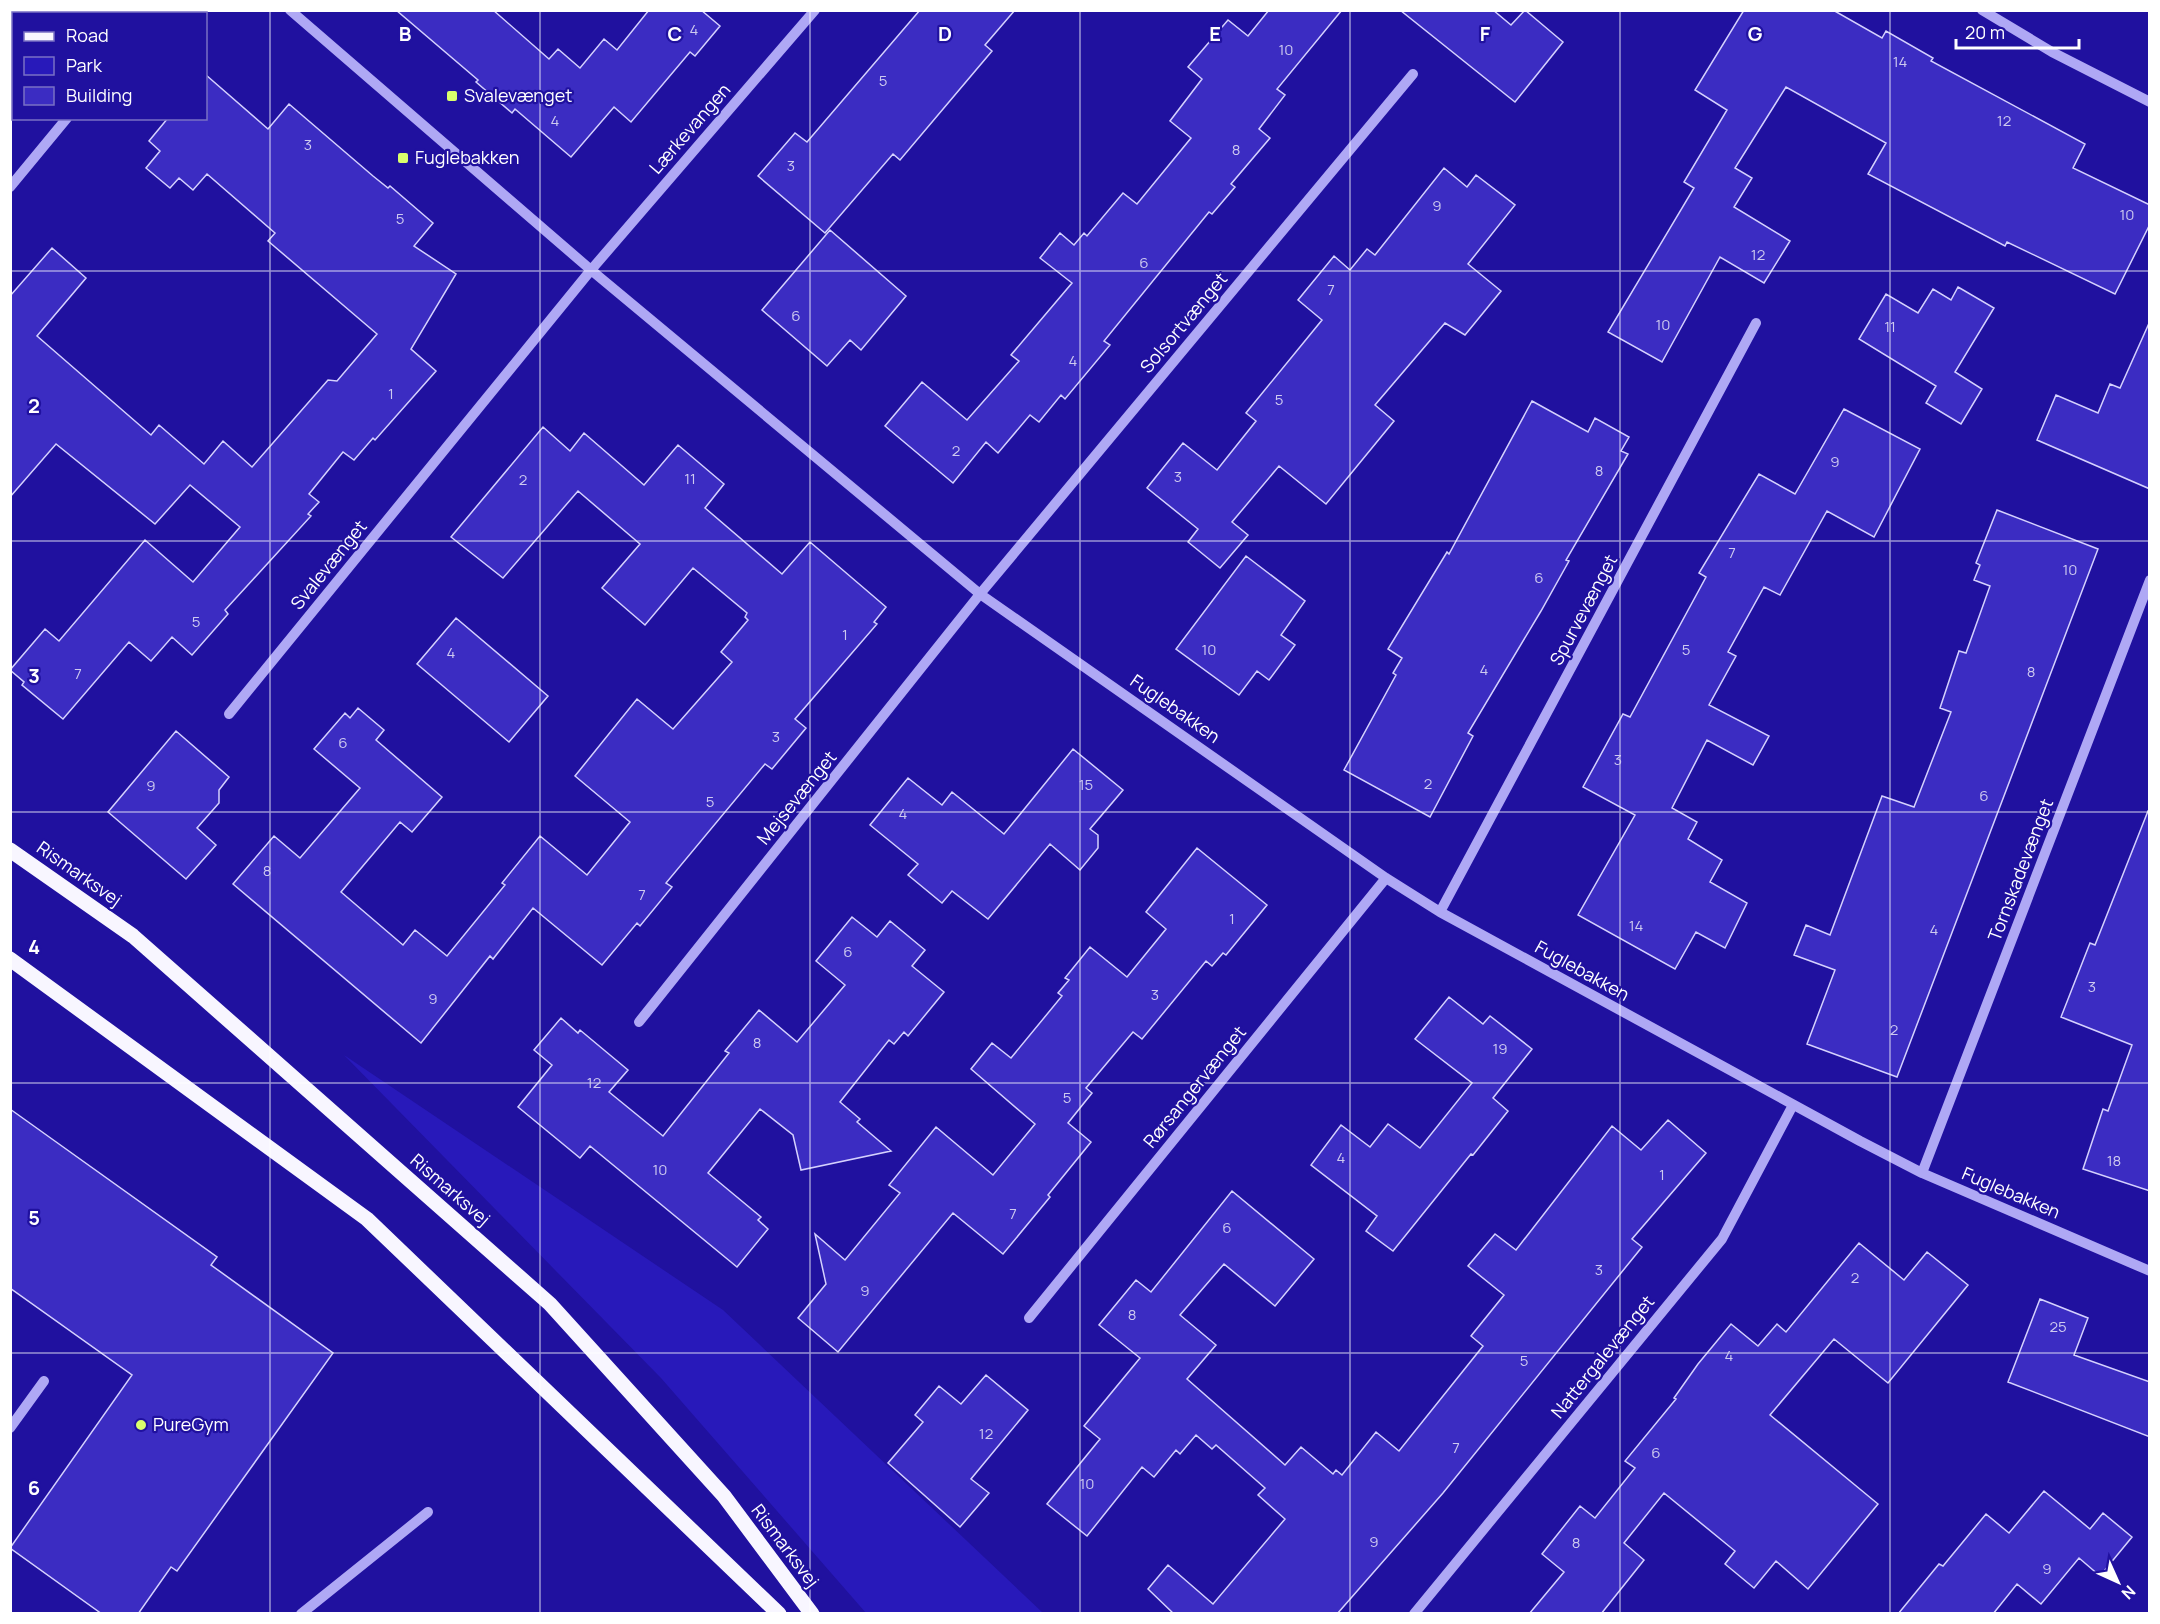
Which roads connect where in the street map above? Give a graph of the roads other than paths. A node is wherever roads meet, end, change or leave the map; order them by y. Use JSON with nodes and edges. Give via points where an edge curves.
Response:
{"nodes":[{"id":1,"x":290,"y":10,"type":"edge"},
{"id":2,"x":815,"y":10,"type":"edge"},
{"id":3,"x":1982,"y":10,"type":"edge"},
{"id":4,"x":1413,"y":74,"type":"dead end"},
{"id":5,"x":2150,"y":102,"type":"edge"},
{"id":6,"x":65,"y":120,"type":"edge"},
{"id":7,"x":10,"y":188,"type":"edge"},
{"id":8,"x":591,"y":270,"type":"junction"},
{"id":9,"x":1756,"y":323,"type":"dead end"},
{"id":10,"x":2150,"y":580,"type":"edge"},
{"id":11,"x":980,"y":594,"type":"junction"},
{"id":12,"x":229,"y":714,"type":"dead end"},
{"id":13,"x":10,"y":850,"type":"edge"},
{"id":14,"x":1386,"y":878,"type":"junction"},
{"id":15,"x":1440,"y":912,"type":"junction"},
{"id":16,"x":10,"y":959,"type":"edge"},
{"id":17,"x":639,"y":1022,"type":"dead end"},
{"id":18,"x":1793,"y":1105,"type":"junction"},
{"id":19,"x":1923,"y":1173,"type":"junction"},
{"id":20,"x":2150,"y":1271,"type":"edge"},
{"id":21,"x":1029,"y":1317,"type":"dead end"},
{"id":22,"x":45,"y":1381,"type":"dead end"},
{"id":23,"x":10,"y":1428,"type":"edge"},
{"id":24,"x":428,"y":1512,"type":"dead end"},
{"id":25,"x":301,"y":1614,"type":"edge"},
{"id":26,"x":779,"y":1614,"type":"edge"},
{"id":27,"x":812,"y":1614,"type":"edge"},
{"id":28,"x":1414,"y":1614,"type":"edge"}],
"edges":[{"from":1,"to":8,"type":"street","name":"Fuglebakken"},
{"from":2,"to":8,"type":"street","name":"Lærkevangen"},
{"from":3,"to":5,"type":"street","via":[[2052,52]]},
{"from":4,"to":11,"type":"street","name":"Solsortvænget"},
{"from":6,"to":7,"type":"street"},
{"from":8,"to":11,"type":"street","name":"Fuglebakken"},
{"from":8,"to":12,"type":"street","name":"Svalevænget"},
{"from":9,"to":15,"type":"street","name":"Spurvevænget"},
{"from":10,"to":19,"type":"street","name":"Tornskadevænget"},
{"from":11,"to":14,"type":"street","name":"Fuglebakken"},
{"from":11,"to":17,"type":"street","name":"Mejsevænget"},
{"from":13,"to":27,"type":"main road","name":"Rismarksvej","via":[[133,936],[550,1304],[724,1496]]},
{"from":14,"to":15,"type":"street","name":"Fuglebakken"},
{"from":14,"to":21,"type":"street","name":"Rørsangervænget"},
{"from":15,"to":18,"type":"street","name":"Fuglebakken"},
{"from":16,"to":26,"type":"main road","via":[[367,1219]]},
{"from":18,"to":19,"type":"street","name":"Fuglebakken"},
{"from":18,"to":28,"type":"street","name":"Nattergalevænget","via":[[1722,1239]]},
{"from":19,"to":20,"type":"street","name":"Fuglebakken"},
{"from":22,"to":23,"type":"street"},
{"from":24,"to":25,"type":"street"}]}
